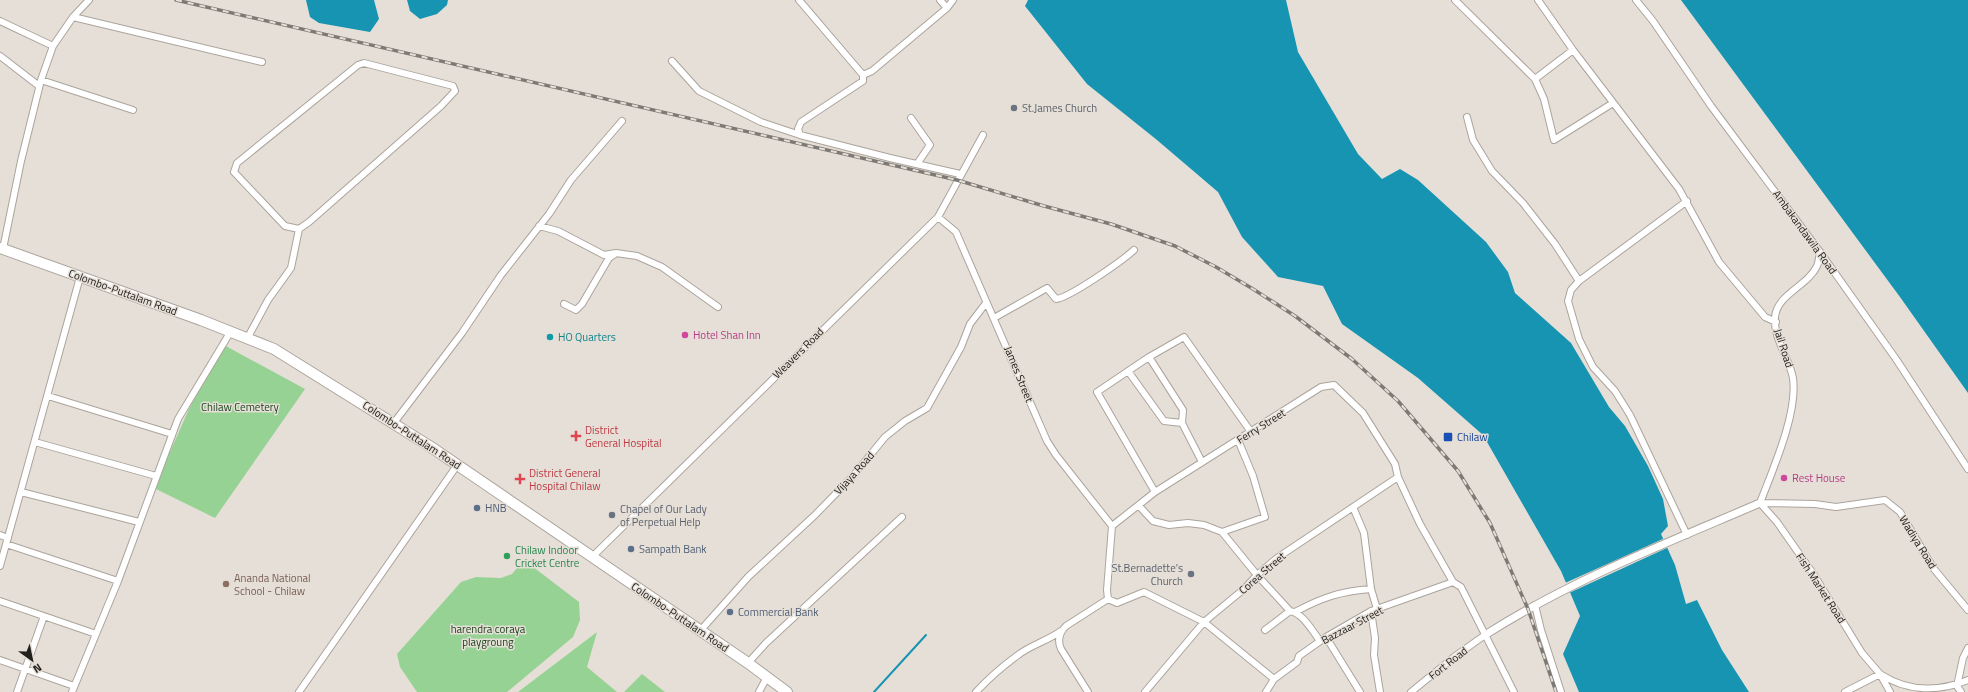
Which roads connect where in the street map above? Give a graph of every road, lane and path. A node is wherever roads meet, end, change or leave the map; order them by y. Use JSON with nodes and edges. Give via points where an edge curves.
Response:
{"nodes":[{"id":1,"x":89,"y":0,"type":"edge"},
{"id":2,"x":799,"y":0,"type":"edge"},
{"id":3,"x":940,"y":0,"type":"edge"},
{"id":4,"x":953,"y":0,"type":"edge"},
{"id":5,"x":1455,"y":0,"type":"edge"},
{"id":6,"x":1538,"y":0,"type":"edge"},
{"id":7,"x":1636,"y":0,"type":"edge"},
{"id":8,"x":947,"y":8,"type":"junction"},
{"id":9,"x":73,"y":17,"type":"junction"},
{"id":10,"x":0,"y":22,"type":"edge"},
{"id":11,"x":53,"y":46,"type":"junction"},
{"id":12,"x":1573,"y":50,"type":"junction"},
{"id":13,"x":0,"y":56,"type":"edge"},
{"id":14,"x":672,"y":61,"type":"dead end"},
{"id":15,"x":262,"y":62,"type":"dead end"},
{"id":16,"x":864,"y":74,"type":"junction"},
{"id":17,"x":1535,"y":79,"type":"junction"},
{"id":18,"x":40,"y":83,"type":"junction"},
{"id":19,"x":1613,"y":103,"type":"junction"},
{"id":20,"x":133,"y":110,"type":"dead end"},
{"id":21,"x":1467,"y":117,"type":"dead end"},
{"id":22,"x":911,"y":118,"type":"dead end"},
{"id":23,"x":622,"y":121,"type":"dead end"},
{"id":24,"x":800,"y":135,"type":"junction"},
{"id":25,"x":983,"y":135,"type":"dead end"},
{"id":26,"x":917,"y":164,"type":"junction"},
{"id":27,"x":960,"y":174,"type":"junction"},
{"id":28,"x":1687,"y":201,"type":"junction"},
{"id":29,"x":938,"y":217,"type":"junction"},
{"id":30,"x":539,"y":226,"type":"junction"},
{"id":31,"x":299,"y":229,"type":"junction"},
{"id":32,"x":2,"y":248,"type":"edge"},
{"id":33,"x":1134,"y":250,"type":"dead end"},
{"id":34,"x":1820,"y":252,"type":"junction"},
{"id":35,"x":616,"y":253,"type":"junction"},
{"id":36,"x":80,"y":277,"type":"junction"},
{"id":37,"x":1579,"y":281,"type":"junction"},
{"id":38,"x":986,"y":303,"type":"junction"},
{"id":39,"x":564,"y":304,"type":"dead end"},
{"id":40,"x":718,"y":307,"type":"dead end"},
{"id":41,"x":994,"y":318,"type":"junction"},
{"id":42,"x":1776,"y":322,"type":"junction"},
{"id":43,"x":231,"y":331,"type":"junction"},
{"id":44,"x":248,"y":338,"type":"junction"},
{"id":45,"x":1149,"y":357,"type":"junction"},
{"id":46,"x":1128,"y":371,"type":"junction"},
{"id":47,"x":48,"y":396,"type":"junction"},
{"id":48,"x":1182,"y":423,"type":"junction"},
{"id":49,"x":393,"y":424,"type":"junction"},
{"id":50,"x":1251,"y":432,"type":"junction"},
{"id":51,"x":172,"y":434,"type":"junction"},
{"id":52,"x":1238,"y":440,"type":"junction"},
{"id":53,"x":35,"y":442,"type":"junction"},
{"id":54,"x":1202,"y":462,"type":"junction"},
{"id":55,"x":458,"y":464,"type":"junction"},
{"id":56,"x":1968,"y":469,"type":"edge"},
{"id":57,"x":156,"y":476,"type":"junction"},
{"id":58,"x":1398,"y":477,"type":"junction"},
{"id":59,"x":21,"y":492,"type":"junction"},
{"id":60,"x":1155,"y":492,"type":"junction"},
{"id":61,"x":1760,"y":503,"type":"junction"},
{"id":62,"x":1139,"y":506,"type":"junction"},
{"id":63,"x":1353,"y":506,"type":"junction"},
{"id":64,"x":902,"y":517,"type":"dead end"},
{"id":65,"x":140,"y":522,"type":"junction"},
{"id":66,"x":1112,"y":526,"type":"junction"},
{"id":67,"x":1222,"y":532,"type":"junction"},
{"id":68,"x":0,"y":535,"type":"edge"},
{"id":69,"x":1687,"y":535,"type":"junction"},
{"id":70,"x":7,"y":541,"type":"junction"},
{"id":71,"x":592,"y":557,"type":"junction"},
{"id":72,"x":0,"y":566,"type":"edge"},
{"id":73,"x":1257,"y":575,"type":"junction"},
{"id":74,"x":118,"y":581,"type":"junction"},
{"id":75,"x":1453,"y":582,"type":"junction"},
{"id":76,"x":1371,"y":589,"type":"junction"},
{"id":77,"x":1108,"y":599,"type":"junction"},
{"id":78,"x":0,"y":602,"type":"edge"},
{"id":79,"x":1535,"y":605,"type":"junction"},
{"id":80,"x":1374,"y":610,"type":"junction"},
{"id":81,"x":1968,"y":610,"type":"edge"},
{"id":82,"x":1292,"y":611,"type":"junction"},
{"id":83,"x":44,"y":616,"type":"junction"},
{"id":84,"x":1204,"y":622,"type":"junction"},
{"id":85,"x":700,"y":630,"type":"junction"},
{"id":86,"x":1265,"y":630,"type":"dead end"},
{"id":87,"x":1061,"y":631,"type":"junction"},
{"id":88,"x":96,"y":634,"type":"junction"},
{"id":89,"x":1485,"y":635,"type":"junction"},
{"id":90,"x":1326,"y":637,"type":"junction"},
{"id":91,"x":1320,"y":642,"type":"junction"},
{"id":92,"x":1968,"y":648,"type":"edge"},
{"id":93,"x":0,"y":660,"type":"edge"},
{"id":94,"x":748,"y":663,"type":"junction"},
{"id":95,"x":25,"y":669,"type":"junction"},
{"id":96,"x":1880,"y":674,"type":"junction"},
{"id":97,"x":767,"y":677,"type":"junction"},
{"id":98,"x":1274,"y":679,"type":"junction"},
{"id":99,"x":1968,"y":680,"type":"edge"},
{"id":100,"x":1957,"y":686,"type":"junction"},
{"id":101,"x":73,"y":689,"type":"edge"},
{"id":102,"x":17,"y":692,"type":"edge"},
{"id":103,"x":299,"y":692,"type":"edge"},
{"id":104,"x":759,"y":692,"type":"edge"},
{"id":105,"x":787,"y":692,"type":"edge"},
{"id":106,"x":976,"y":692,"type":"edge"},
{"id":107,"x":1088,"y":692,"type":"edge"},
{"id":108,"x":1146,"y":692,"type":"edge"},
{"id":109,"x":1266,"y":692,"type":"edge"},
{"id":110,"x":1360,"y":692,"type":"edge"},
{"id":111,"x":1380,"y":692,"type":"edge"},
{"id":112,"x":1412,"y":692,"type":"edge"},
{"id":113,"x":1514,"y":692,"type":"edge"},
{"id":114,"x":1561,"y":692,"type":"edge"},
{"id":115,"x":1845,"y":692,"type":"edge"},
{"id":116,"x":1890,"y":692,"type":"edge"},
{"id":117,"x":1961,"y":692,"type":"edge"}],
"edges":[{"from":1,"to":9,"type":"street"},
{"from":2,"to":16,"type":"street"},
{"from":3,"to":8,"type":"street"},
{"from":4,"to":8,"type":"street"},
{"from":5,"to":17,"type":"street"},
{"from":6,"to":12,"type":"street"},
{"from":7,"to":34,"type":"street","name":"Ambakandawila Road"},
{"from":8,"to":16,"type":"street","via":[[872,71]]},
{"from":9,"to":11,"type":"street"},
{"from":9,"to":15,"type":"street"},
{"from":10,"to":11,"type":"street"},
{"from":11,"to":18,"type":"street"},
{"from":12,"to":17,"type":"street"},
{"from":12,"to":19,"type":"street"},
{"from":13,"to":18,"type":"street"},
{"from":14,"to":24,"type":"street","via":[[699,91],[761,122]]},
{"from":16,"to":24,"type":"street","via":[[863,81],[801,122],[798,129]]},
{"from":17,"to":19,"type":"street","via":[[1544,99],[1554,140]]},
{"from":18,"to":20,"type":"street"},
{"from":18,"to":32,"type":"street"},
{"from":19,"to":28,"type":"street"},
{"from":21,"to":37,"type":"street","via":[[1473,140],[1492,171],[1523,203],[1555,244]]},
{"from":22,"to":26,"type":"street","via":[[930,145]]},
{"from":23,"to":30,"type":"street","via":[[571,180]]},
{"from":24,"to":26,"type":"street"},
{"from":25,"to":27,"type":"street","name":"Weavers Road"},
{"from":26,"to":27,"type":"street"},
{"from":27,"to":29,"type":"street","name":"Weavers Road"},
{"from":28,"to":37,"type":"street"},
{"from":28,"to":42,"type":"street","via":[[1719,262],[1765,317]]},
{"from":29,"to":38,"type":"street","name":"James Street","via":[[956,232]]},
{"from":29,"to":71,"type":"street","name":"Weavers Road"},
{"from":30,"to":35,"type":"street","via":[[558,231],[604,255]]},
{"from":30,"to":49,"type":"street","via":[[501,274],[462,333]]},
{"from":31,"to":31,"type":"street","via":[[285,226],[280,221],[234,172],[237,163],[358,65],[364,63],[453,86],[454,93],[441,106],[315,218]]},
{"from":31,"to":44,"type":"street","via":[[291,268],[268,300]]},
{"from":32,"to":36,"type":"highway","name":"Colombo-Puttalam Road"},
{"from":33,"to":41,"type":"street","via":[[1068,296],[1056,299],[1047,288]]},
{"from":34,"to":42,"type":"street","name":"Jail Road","via":[[1814,272],[1781,302],[1775,316]]},
{"from":34,"to":56,"type":"street","name":"Ambakandawila Road","via":[[1896,359]]},
{"from":35,"to":39,"type":"street","via":[[610,258],[576,310]]},
{"from":35,"to":40,"type":"street","via":[[637,256],[662,267]]},
{"from":36,"to":43,"type":"highway","name":"Colombo-Puttalam Road"},
{"from":36,"to":47,"type":"street"},
{"from":37,"to":69,"type":"street","via":[[1571,290],[1568,301],[1579,339],[1593,367],[1615,392],[1630,415]]},
{"from":38,"to":41,"type":"street","name":"James Street"},
{"from":38,"to":85,"type":"street","name":"Vijaya Road","via":[[970,324],[961,347],[927,408],[905,421],[886,437],[853,476],[748,577]]},
{"from":41,"to":66,"type":"street","name":"James Street","via":[[1050,446]]},
{"from":42,"to":61,"type":"street","name":"Jail Road","via":[[1794,388],[1785,432]]},
{"from":43,"to":44,"type":"highway","name":"Colombo-Puttalam Road"},
{"from":43,"to":51,"type":"street","via":[[178,419]]},
{"from":44,"to":49,"type":"highway","name":"Colombo-Puttalam Road","via":[[298,363]]},
{"from":45,"to":46,"type":"street"},
{"from":45,"to":48,"type":"street","via":[[1183,410]]},
{"from":45,"to":50,"type":"street","via":[[1184,337]]},
{"from":46,"to":48,"type":"street","via":[[1164,421]]},
{"from":46,"to":60,"type":"street","via":[[1096,392]]},
{"from":47,"to":51,"type":"street"},
{"from":47,"to":53,"type":"street"},
{"from":48,"to":54,"type":"street"},
{"from":49,"to":55,"type":"highway","name":"Colombo-Puttalam Road"},
{"from":50,"to":52,"type":"street","name":"Ferry Street"},
{"from":50,"to":58,"type":"street","name":"Ferry Street","via":[[1321,387],[1334,385],[1363,413],[1395,464]]},
{"from":51,"to":57,"type":"street"},
{"from":52,"to":54,"type":"street","name":"Ferry Street"},
{"from":52,"to":67,"type":"street","via":[[1253,476],[1265,517]]},
{"from":53,"to":57,"type":"street"},
{"from":53,"to":59,"type":"street"},
{"from":54,"to":60,"type":"street","name":"Ferry Street"},
{"from":55,"to":71,"type":"highway","name":"Colombo-Puttalam Road"},
{"from":55,"to":103,"type":"street"},
{"from":57,"to":65,"type":"street"},
{"from":58,"to":63,"type":"street","name":"Corea Street"},
{"from":58,"to":75,"type":"street","name":"Ferry Street","via":[[1420,524]]},
{"from":59,"to":65,"type":"street"},
{"from":59,"to":70,"type":"street"},
{"from":60,"to":62,"type":"street","name":"Ferry Street"},
{"from":61,"to":69,"type":"street"},
{"from":61,"to":81,"type":"street","name":"Wadiya Road","via":[[1836,507],[1885,500],[1900,512],[1934,569]]},
{"from":61,"to":96,"type":"street","name":"Fish Market Road","via":[[1777,522],[1862,652]]},
{"from":62,"to":66,"type":"street","name":"Ferry Street"},
{"from":62,"to":67,"type":"street","via":[[1153,521],[1169,525],[1204,525]]},
{"from":63,"to":73,"type":"street","name":"Corea Street","via":[[1277,558]]},
{"from":63,"to":76,"type":"street","via":[[1364,533]]},
{"from":64,"to":94,"type":"street","via":[[766,643]]},
{"from":65,"to":74,"type":"street"},
{"from":66,"to":77,"type":"street"},
{"from":67,"to":73,"type":"street"},
{"from":68,"to":70,"type":"street"},
{"from":69,"to":79,"type":"street"},
{"from":70,"to":72,"type":"street"},
{"from":70,"to":74,"type":"street"},
{"from":71,"to":85,"type":"highway","name":"Colombo-Puttalam Road"},
{"from":73,"to":82,"type":"street"},
{"from":73,"to":84,"type":"street","name":"Corea Street"},
{"from":74,"to":88,"type":"street"},
{"from":75,"to":80,"type":"street","name":"Bazzaar Street"},
{"from":75,"to":89,"type":"street","name":"Ferry Street","via":[[1461,588]]},
{"from":76,"to":80,"type":"street"},
{"from":76,"to":82,"type":"street","via":[[1340,593]]},
{"from":77,"to":84,"type":"street","via":[[1118,603],[1144,592]]},
{"from":77,"to":87,"type":"street"},
{"from":78,"to":83,"type":"street"},
{"from":79,"to":89,"type":"street"},
{"from":79,"to":114,"type":"street"},
{"from":80,"to":90,"type":"street","name":"Bazzaar Street"},
{"from":80,"to":111,"type":"street","via":[[1374,655]]},
{"from":82,"to":86,"type":"street"},
{"from":82,"to":91,"type":"street","via":[[1305,621]]},
{"from":83,"to":88,"type":"street"},
{"from":83,"to":95,"type":"street"},
{"from":84,"to":98,"type":"street"},
{"from":84,"to":108,"type":"street","name":"Corea Street"},
{"from":85,"to":94,"type":"highway","name":"Colombo-Puttalam Road"},
{"from":87,"to":106,"type":"street","via":[[1047,641],[1018,654]]},
{"from":87,"to":107,"type":"street","via":[[1058,643]]},
{"from":88,"to":101,"type":"street"},
{"from":89,"to":112,"type":"street","name":"Fort Road"},
{"from":89,"to":113,"type":"street","name":"Ferry Street"},
{"from":90,"to":91,"type":"street","name":"Bazzaar Street"},
{"from":90,"to":110,"type":"street"},
{"from":91,"to":98,"type":"street","name":"Bazzaar Street"},
{"from":92,"to":100,"type":"street","via":[[1963,658]]},
{"from":93,"to":95,"type":"street"},
{"from":94,"to":97,"type":"highway","name":"Colombo-Puttalam Road"},
{"from":95,"to":101,"type":"street"},
{"from":95,"to":102,"type":"street"},
{"from":96,"to":100,"type":"street","via":[[1900,686],[1935,690]]},
{"from":96,"to":115,"type":"street"},
{"from":96,"to":116,"type":"street"},
{"from":97,"to":104,"type":"street"},
{"from":97,"to":105,"type":"highway","name":"Colombo-Puttalam Road"},
{"from":98,"to":109,"type":"street","name":"Bazzaar Street"},
{"from":99,"to":100,"type":"street"},
{"from":100,"to":117,"type":"street"}]}
